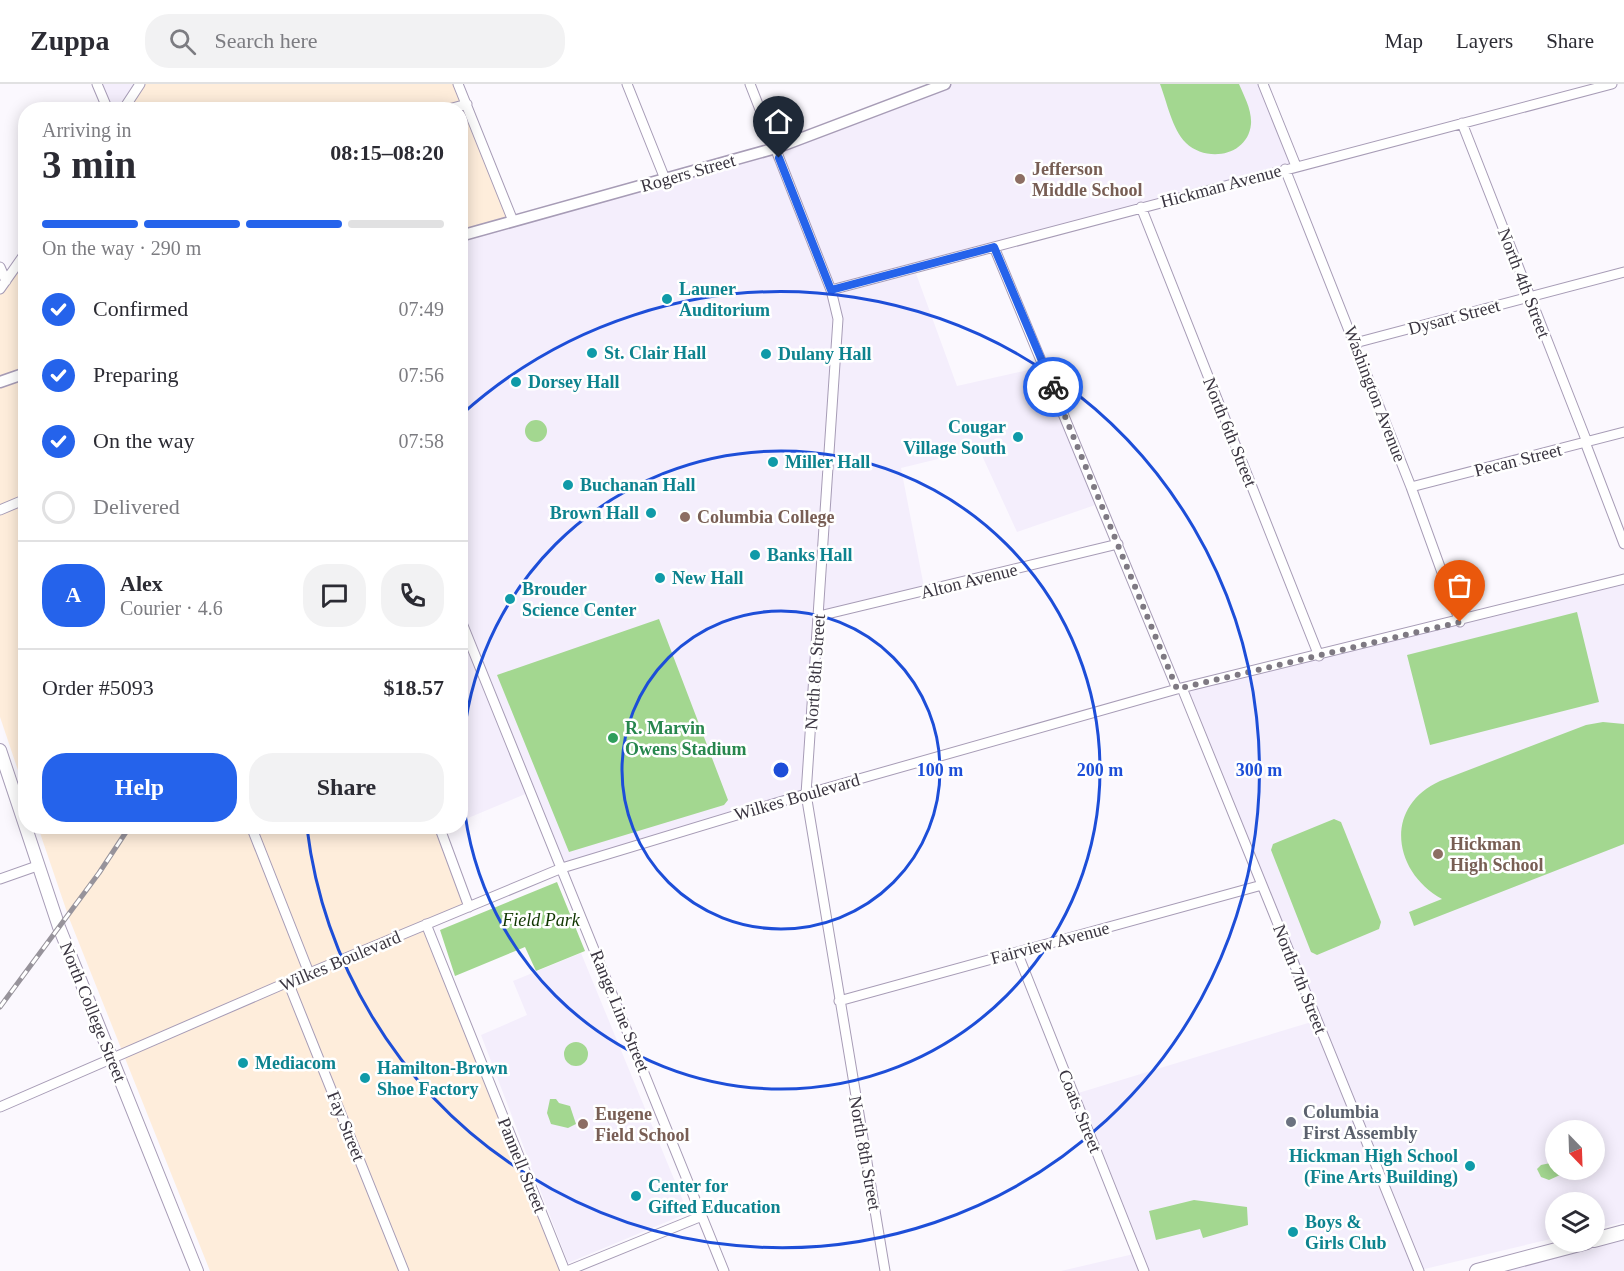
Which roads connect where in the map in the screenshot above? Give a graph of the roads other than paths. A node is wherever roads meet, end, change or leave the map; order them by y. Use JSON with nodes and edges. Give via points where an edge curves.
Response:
{"nodes":[{"id":1,"x":97,"y":84,"type":"edge"},
{"id":2,"x":140,"y":84,"type":"edge"},
{"id":3,"x":458,"y":84,"type":"edge"},
{"id":4,"x":627,"y":84,"type":"edge"},
{"id":5,"x":750,"y":84,"type":"edge"},
{"id":6,"x":945,"y":84,"type":"edge"},
{"id":7,"x":1263,"y":84,"type":"edge"},
{"id":8,"x":1612,"y":84,"type":"edge"},
{"id":9,"x":105,"y":102,"type":"edge"},
{"id":10,"x":128,"y":102,"type":"edge"},
{"id":11,"x":465,"y":102,"type":"edge"},
{"id":12,"x":468,"y":109,"type":"edge"},
{"id":13,"x":1462,"y":123,"type":"junction"},
{"id":14,"x":776,"y":148,"type":"junction"},
{"id":15,"x":1296,"y":166,"type":"junction"},
{"id":16,"x":1285,"y":169,"type":"junction"},
{"id":17,"x":665,"y":179,"type":"junction"},
{"id":18,"x":1141,"y":207,"type":"junction"},
{"id":19,"x":513,"y":221,"type":"junction"},
{"id":20,"x":468,"y":234,"type":"edge"},
{"id":21,"x":994,"y":247,"type":"junction"},
{"id":22,"x":18,"y":263,"type":"edge"},
{"id":23,"x":0,"y":267,"type":"edge"},
{"id":24,"x":1624,"y":272,"type":"edge"},
{"id":25,"x":3,"y":285,"type":"edge"},
{"id":26,"x":831,"y":290,"type":"junction"},
{"id":27,"x":1529,"y":297,"type":"junction"},
{"id":28,"x":1354,"y":343,"type":"junction"},
{"id":29,"x":18,"y":376,"type":"edge"},
{"id":30,"x":0,"y":382,"type":"edge"},
{"id":31,"x":1624,"y":432,"type":"edge"},
{"id":32,"x":1586,"y":442,"type":"junction"},
{"id":33,"x":1411,"y":487,"type":"junction"},
{"id":34,"x":18,"y":502,"type":"edge"},
{"id":35,"x":0,"y":510,"type":"edge"},
{"id":36,"x":1118,"y":544,"type":"junction"},
{"id":37,"x":1624,"y":544,"type":"edge"},
{"id":38,"x":1624,"y":579,"type":"edge"},
{"id":39,"x":819,"y":616,"type":"junction"},
{"id":40,"x":1460,"y":622,"type":"junction"},
{"id":41,"x":468,"y":638,"type":"edge"},
{"id":42,"x":1319,"y":656,"type":"junction"},
{"id":43,"x":1180,"y":688,"type":"junction"},
{"id":44,"x":0,"y":750,"type":"edge"},
{"id":45,"x":806,"y":794,"type":"junction"},
{"id":46,"x":18,"y":806,"type":"edge"},
{"id":47,"x":27,"y":834,"type":"edge"},
{"id":48,"x":254,"y":834,"type":"edge"},
{"id":49,"x":442,"y":834,"type":"edge"},
{"id":50,"x":37,"y":866,"type":"junction"},
{"id":51,"x":561,"y":868,"type":"junction"},
{"id":52,"x":0,"y":879,"type":"edge"},
{"id":53,"x":1262,"y":885,"type":"junction"},
{"id":54,"x":469,"y":907,"type":"junction"},
{"id":55,"x":426,"y":924,"type":"junction"},
{"id":56,"x":1017,"y":952,"type":"junction"},
{"id":57,"x":309,"y":974,"type":"junction"},
{"id":58,"x":288,"y":982,"type":"junction"},
{"id":59,"x":839,"y":1001,"type":"junction"},
{"id":60,"x":111,"y":1058,"type":"junction"},
{"id":61,"x":0,"y":1107,"type":"edge"},
{"id":62,"x":702,"y":1216,"type":"junction"},
{"id":63,"x":1624,"y":1232,"type":"edge"},
{"id":64,"x":1605,"y":1237,"type":"edge"},
{"id":65,"x":1549,"y":1252,"type":"edge"},
{"id":66,"x":197,"y":1271,"type":"edge"},
{"id":67,"x":404,"y":1271,"type":"edge"},
{"id":68,"x":566,"y":1271,"type":"edge"},
{"id":69,"x":724,"y":1271,"type":"edge"},
{"id":70,"x":885,"y":1271,"type":"edge"},
{"id":71,"x":1144,"y":1271,"type":"edge"},
{"id":72,"x":1419,"y":1271,"type":"edge"},
{"id":73,"x":1477,"y":1271,"type":"edge"}],
"edges":[{"from":1,"to":9,"type":"street"},
{"from":2,"to":10,"type":"street"},
{"from":3,"to":11,"type":"street"},
{"from":4,"to":17,"type":"street"},
{"from":5,"to":14,"type":"street","name":"North 8th Street"},
{"from":6,"to":14,"type":"street","name":"Rogers Street"},
{"from":7,"to":15,"type":"street"},
{"from":8,"to":13,"type":"street","name":"Hickman Avenue"},
{"from":12,"to":19,"type":"street"},
{"from":13,"to":15,"type":"street","name":"Hickman Avenue"},
{"from":13,"to":27,"type":"street","name":"North 4th Street"},
{"from":14,"to":17,"type":"street","name":"Rogers Street"},
{"from":14,"to":26,"type":"street","name":"North 8th Street"},
{"from":15,"to":16,"type":"street","name":"Hickman Avenue"},
{"from":16,"to":18,"type":"street","name":"Hickman Avenue"},
{"from":16,"to":28,"type":"street","name":"Washington Avenue"},
{"from":17,"to":19,"type":"street","name":"Rogers Street"},
{"from":18,"to":21,"type":"street","name":"Hickman Avenue"},
{"from":18,"to":42,"type":"street","name":"North 6th Street"},
{"from":19,"to":20,"type":"street","name":"Rogers Street"},
{"from":21,"to":26,"type":"street","name":"Hickman Avenue"},
{"from":21,"to":36,"type":"street","name":"North 7th Street"},
{"from":22,"to":25,"type":"street"},
{"from":23,"to":25,"type":"street"},
{"from":24,"to":27,"type":"street","name":"Dysart Street"},
{"from":26,"to":39,"type":"street","name":"North 8th Street","via":[[838,319]]},
{"from":27,"to":28,"type":"street","name":"Dysart Street"},
{"from":27,"to":32,"type":"street","name":"North 4th Street"},
{"from":28,"to":33,"type":"street","name":"Washington Avenue"},
{"from":29,"to":30,"type":"street"},
{"from":31,"to":32,"type":"street","name":"Pecan Street"},
{"from":32,"to":33,"type":"street","name":"Pecan Street"},
{"from":32,"to":37,"type":"street","name":"North 4th Street"},
{"from":33,"to":40,"type":"street","name":"Washington Avenue"},
{"from":34,"to":35,"type":"street"},
{"from":36,"to":39,"type":"street","name":"Alton Avenue"},
{"from":36,"to":43,"type":"street","name":"North 7th Street"},
{"from":38,"to":40,"type":"street","name":"Wilkes Boulevard"},
{"from":39,"to":45,"type":"street","name":"North 8th Street"},
{"from":40,"to":42,"type":"street","name":"Wilkes Boulevard"},
{"from":41,"to":51,"type":"street","name":"Range Line Street"},
{"from":42,"to":43,"type":"street","name":"Wilkes Boulevard"},
{"from":43,"to":45,"type":"street","name":"Wilkes Boulevard"},
{"from":43,"to":53,"type":"street","name":"North 7th Street"},
{"from":44,"to":46,"type":"main road","name":"North College Street"},
{"from":45,"to":51,"type":"street","name":"Wilkes Boulevard"},
{"from":45,"to":59,"type":"street","name":"North 8th Street"},
{"from":47,"to":50,"type":"main road","name":"North College Street"},
{"from":48,"to":57,"type":"street"},
{"from":49,"to":54,"type":"street"},
{"from":50,"to":52,"type":"street"},
{"from":50,"to":60,"type":"main road","name":"North College Street"},
{"from":51,"to":54,"type":"street","name":"Wilkes Boulevard"},
{"from":51,"to":62,"type":"street","name":"Range Line Street"},
{"from":53,"to":56,"type":"street","name":"Fairview Avenue"},
{"from":53,"to":72,"type":"street","name":"North 7th Street"},
{"from":54,"to":55,"type":"street","name":"Wilkes Boulevard"},
{"from":55,"to":57,"type":"street","name":"Wilkes Boulevard"},
{"from":55,"to":68,"type":"street","name":"Pannell Street"},
{"from":56,"to":59,"type":"street","name":"Fairview Avenue"},
{"from":56,"to":71,"type":"street","name":"Coats Street"},
{"from":57,"to":58,"type":"street","name":"Wilkes Boulevard"},
{"from":58,"to":60,"type":"street","name":"Wilkes Boulevard"},
{"from":58,"to":67,"type":"street","name":"Fay Street"},
{"from":59,"to":70,"type":"street","name":"North 8th Street"},
{"from":60,"to":61,"type":"street","name":"Wilkes Boulevard"},
{"from":60,"to":66,"type":"main road","name":"North College Street"},
{"from":62,"to":68,"type":"street"},
{"from":62,"to":69,"type":"street","name":"Range Line Street"},
{"from":63,"to":64,"type":"main road"},
{"from":65,"to":73,"type":"main road"}]}
